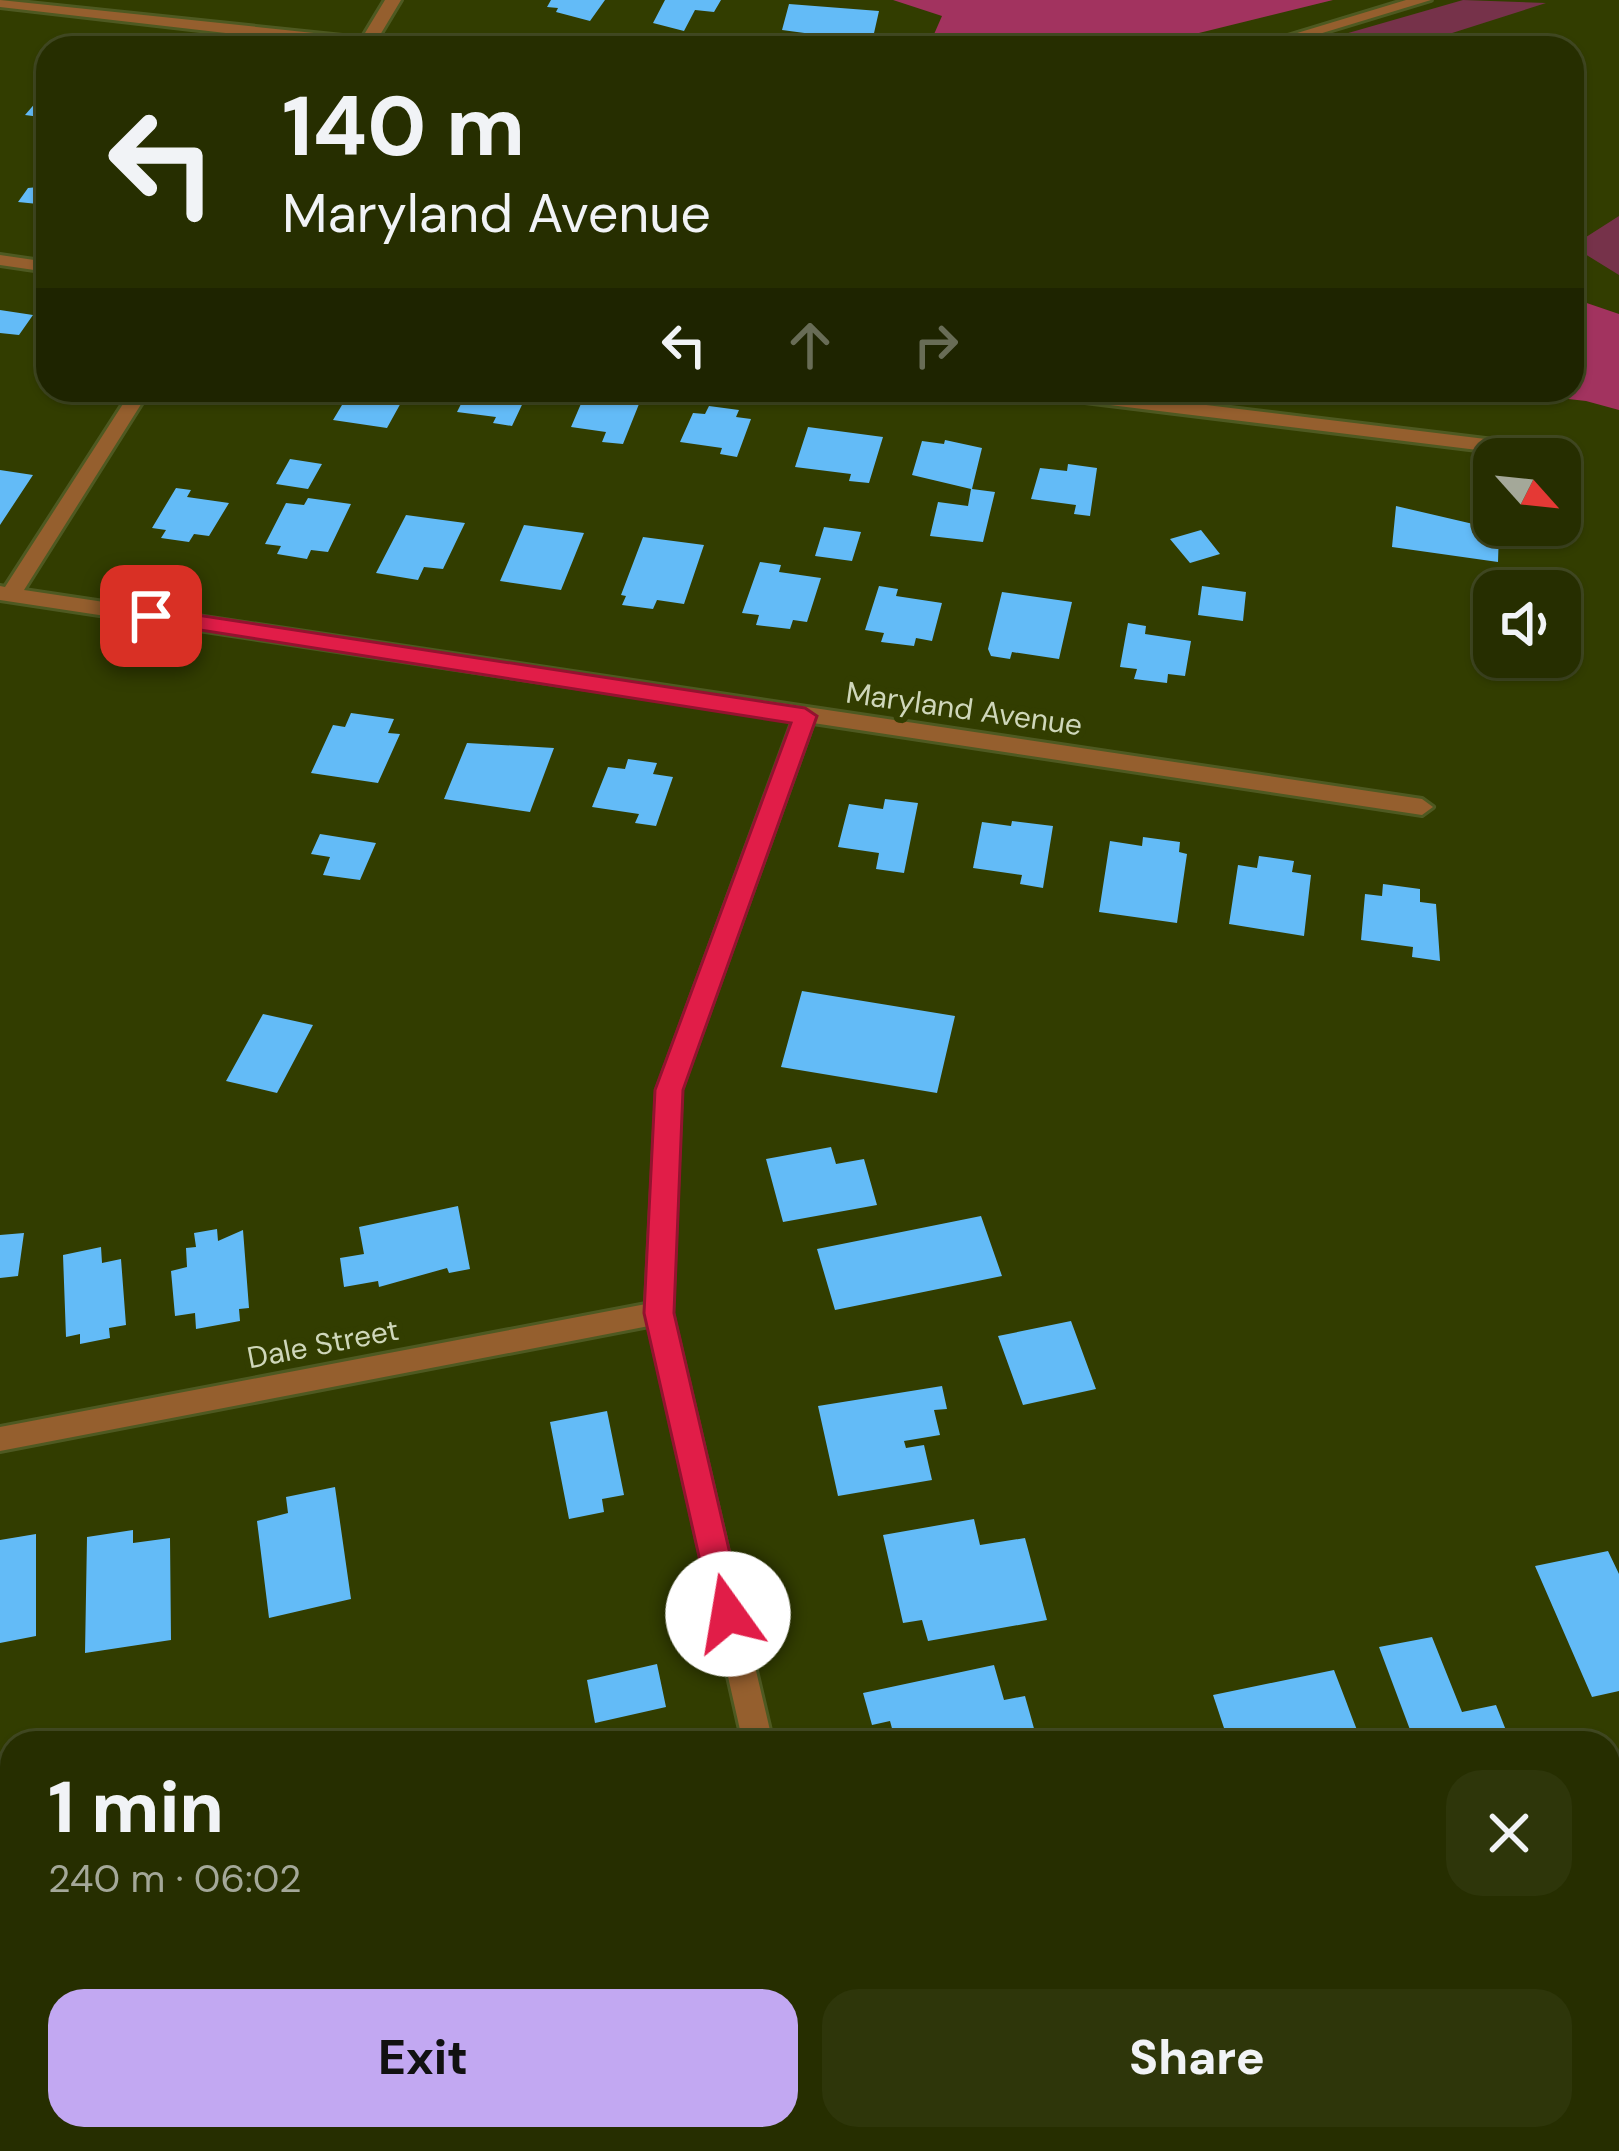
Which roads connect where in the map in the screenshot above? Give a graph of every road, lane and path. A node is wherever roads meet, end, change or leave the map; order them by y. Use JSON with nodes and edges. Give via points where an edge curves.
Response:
{"nodes":[{"id":1,"x":393,"y":0,"type":"edge"},
{"id":2,"x":1423,"y":0,"type":"edge"},
{"id":3,"x":0,"y":2,"type":"edge"},
{"id":4,"x":282,"y":36,"type":"edge"},
{"id":5,"x":371,"y":36,"type":"edge"},
{"id":6,"x":1298,"y":36,"type":"edge"},
{"id":7,"x":0,"y":260,"type":"edge"},
{"id":8,"x":36,"y":265,"type":"edge"},
{"id":9,"x":133,"y":402,"type":"edge"},
{"id":10,"x":1134,"y":402,"type":"edge"},
{"id":11,"x":1473,"y":443,"type":"edge"},
{"id":12,"x":5,"y":593,"type":"edge"},
{"id":13,"x":805,"y":716,"type":"junction"},
{"id":14,"x":1422,"y":807,"type":"dead end"},
{"id":15,"x":659,"y":1313,"type":"junction"},
{"id":16,"x":0,"y":1439,"type":"edge"},
{"id":17,"x":755,"y":1731,"type":"edge"}],
"edges":[{"from":1,"to":5,"type":"street"},
{"from":2,"to":6,"type":"street"},
{"from":3,"to":4,"type":"street"},
{"from":7,"to":8,"type":"street"},
{"from":9,"to":12,"type":"street"},
{"from":10,"to":11,"type":"street"},
{"from":12,"to":13,"type":"street","name":"Maryland Avenue"},
{"from":13,"to":14,"type":"street","name":"Maryland Avenue"},
{"from":13,"to":15,"type":"street","via":[[669,1090]]},
{"from":15,"to":16,"type":"street","name":"Dale Street"},
{"from":15,"to":17,"type":"street"}]}
